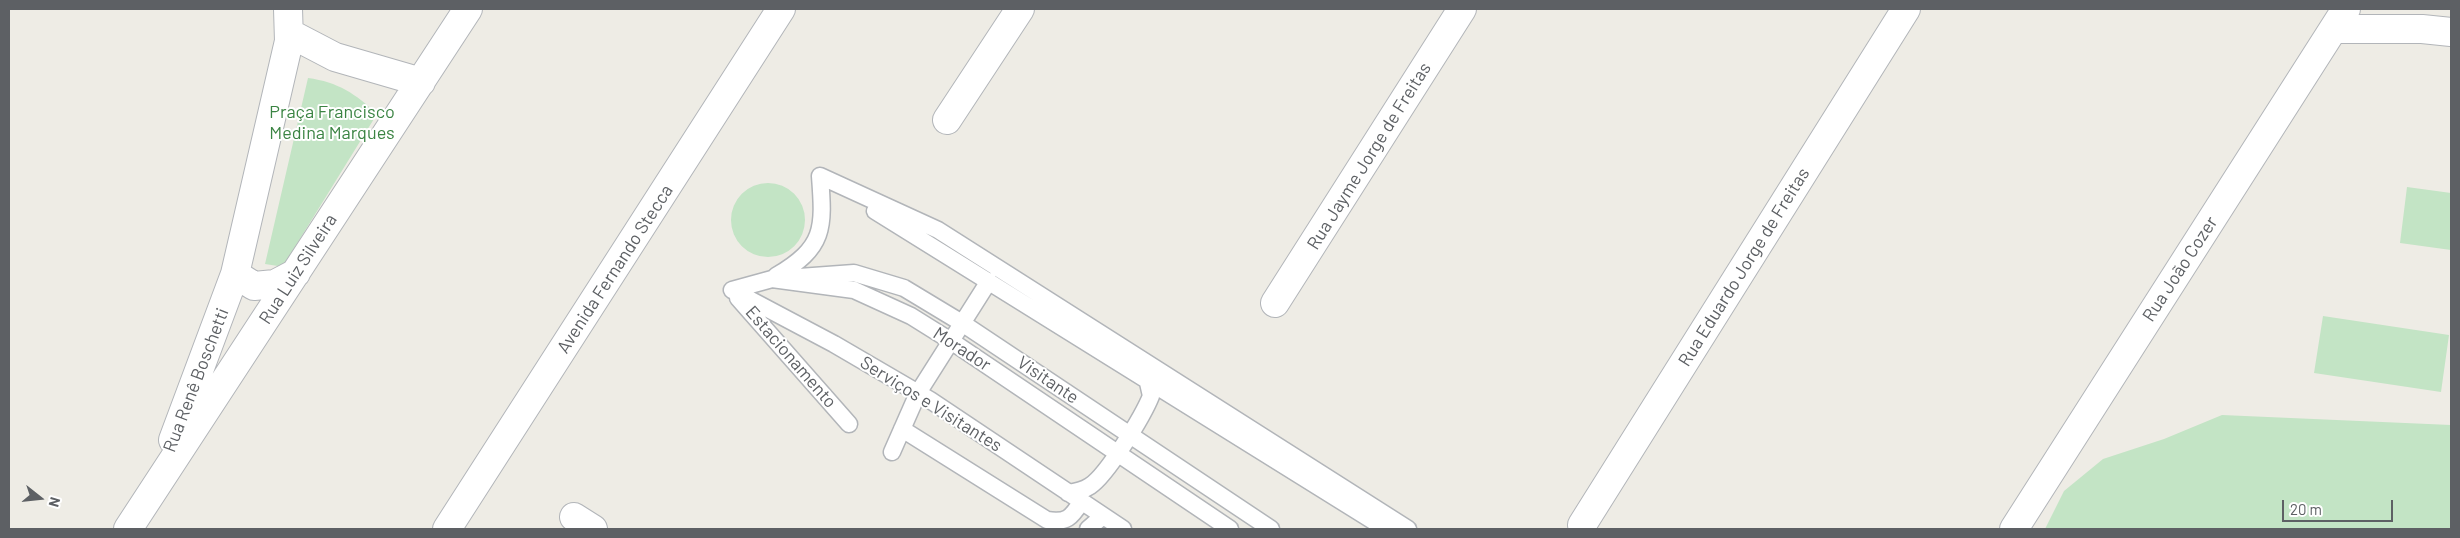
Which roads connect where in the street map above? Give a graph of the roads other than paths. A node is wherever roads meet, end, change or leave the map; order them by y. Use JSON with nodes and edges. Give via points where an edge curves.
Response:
{"nodes":[{"id":1,"x":468,"y":9,"type":"edge"},
{"id":2,"x":781,"y":9,"type":"edge"},
{"id":3,"x":1020,"y":9,"type":"edge"},
{"id":4,"x":1462,"y":9,"type":"edge"},
{"id":5,"x":1906,"y":9,"type":"edge"},
{"id":6,"x":2340,"y":19,"type":"edge"},
{"id":7,"x":288,"y":21,"type":"edge"},
{"id":8,"x":2451,"y":32,"type":"edge"},
{"id":9,"x":421,"y":82,"type":"junction"},
{"id":10,"x":947,"y":120,"type":"dead end"},
{"id":11,"x":820,"y":176,"type":"junction"},
{"id":12,"x":296,"y":273,"type":"junction"},
{"id":13,"x":235,"y":274,"type":"junction"},
{"id":14,"x":772,"y":279,"type":"junction"},
{"id":15,"x":989,"y":281,"type":"junction"},
{"id":16,"x":732,"y":290,"type":"junction"},
{"id":17,"x":1276,"y":303,"type":"dead end"},
{"id":18,"x":962,"y":323,"type":"junction"},
{"id":19,"x":952,"y":341,"type":"junction"},
{"id":20,"x":1138,"y":358,"type":"junction"},
{"id":21,"x":1148,"y":380,"type":"junction"},
{"id":22,"x":918,"y":393,"type":"junction"},
{"id":23,"x":1212,"y":412,"type":"junction"},
{"id":24,"x":849,"y":424,"type":"dead end"},
{"id":25,"x":902,"y":428,"type":"junction"},
{"id":26,"x":1130,"y":435,"type":"junction"},
{"id":27,"x":892,"y":452,"type":"dead end"},
{"id":28,"x":1116,"y":453,"type":"junction"},
{"id":29,"x":156,"y":485,"type":"junction"},
{"id":30,"x":1075,"y":497,"type":"junction"},
{"id":31,"x":1103,"y":516,"type":"junction"},
{"id":32,"x":1582,"y":525,"type":"dead end"},
{"id":33,"x":128,"y":529,"type":"edge"},
{"id":34,"x":447,"y":529,"type":"edge"},
{"id":35,"x":1088,"y":529,"type":"edge"},
{"id":36,"x":1123,"y":529,"type":"edge"},
{"id":37,"x":1230,"y":529,"type":"edge"},
{"id":38,"x":1271,"y":529,"type":"edge"},
{"id":39,"x":1386,"y":529,"type":"edge"},
{"id":40,"x":1408,"y":529,"type":"edge"},
{"id":41,"x":2014,"y":529,"type":"edge"}],
"edges":[{"from":1,"to":9,"type":"street","name":"Rua Luiz Silveira"},
{"from":2,"to":34,"type":"street","name":"Avenida Fernando Stecca"},
{"from":3,"to":10,"type":"street"},
{"from":4,"to":17,"type":"street","name":"Rua Jayme Jorge de Freitas"},
{"from":5,"to":32,"type":"street","name":"Rua Eduardo Jorge de Freitas"},
{"from":6,"to":8,"type":"street"},
{"from":6,"to":41,"type":"street","name":"Rua João Cozer"},
{"from":7,"to":9,"type":"street","name":"Rua Renê Boschetti","via":[[335,57]]},
{"from":7,"to":13,"type":"street","name":"Rua Renê Boschetti","via":[[289,42]]},
{"from":9,"to":12,"type":"street","name":"Rua Luiz Silveira"},
{"from":11,"to":14,"type":"lane","via":[[824,210],[812,249],[796,265]]},
{"from":11,"to":15,"type":"lane"},
{"from":11,"to":20,"type":"lane","via":[[938,230]]},
{"from":12,"to":13,"type":"street","via":[[275,284],[254,286]]},
{"from":12,"to":29,"type":"street","name":"Rua Luiz Silveira"},
{"from":13,"to":29,"type":"street","name":"Rua Renê Boschetti"},
{"from":14,"to":16,"type":"lane","name":"Morador"},
{"from":14,"to":18,"type":"lane","name":"Visitante","via":[[854,273],[904,288]]},
{"from":14,"to":19,"type":"lane","name":"Morador","via":[[854,290],[912,316]]},
{"from":15,"to":18,"type":"lane"},
{"from":15,"to":21,"type":"lane"},
{"from":16,"to":22,"type":"lane","name":"Serviços e Visitantes"},
{"from":16,"to":24,"type":"lane","name":"Estacionamento"},
{"from":18,"to":19,"type":"lane"},
{"from":18,"to":26,"type":"lane","name":"Visitante"},
{"from":19,"to":22,"type":"lane"},
{"from":19,"to":28,"type":"lane","name":"Morador"},
{"from":20,"to":21,"type":"lane"},
{"from":20,"to":23,"type":"lane"},
{"from":21,"to":23,"type":"lane"},
{"from":21,"to":26,"type":"lane","via":[[1151,396]]},
{"from":22,"to":25,"type":"lane"},
{"from":22,"to":30,"type":"lane","name":"Serviços e Visitantes"},
{"from":23,"to":39,"type":"lane"},
{"from":23,"to":40,"type":"lane"},
{"from":25,"to":27,"type":"lane"},
{"from":25,"to":30,"type":"lane","via":[[1047,520],[1060,522],[1073,516]]},
{"from":26,"to":28,"type":"lane"},
{"from":26,"to":38,"type":"lane","name":"Visitante"},
{"from":28,"to":30,"type":"lane","via":[[1102,476]]},
{"from":28,"to":37,"type":"lane","name":"Morador"},
{"from":29,"to":33,"type":"street","name":"Rua Luiz Silveira"},
{"from":30,"to":31,"type":"lane","name":"Serviços e Visitantes"},
{"from":31,"to":35,"type":"lane"},
{"from":31,"to":36,"type":"lane","name":"Serviços e Visitantes"}]}
